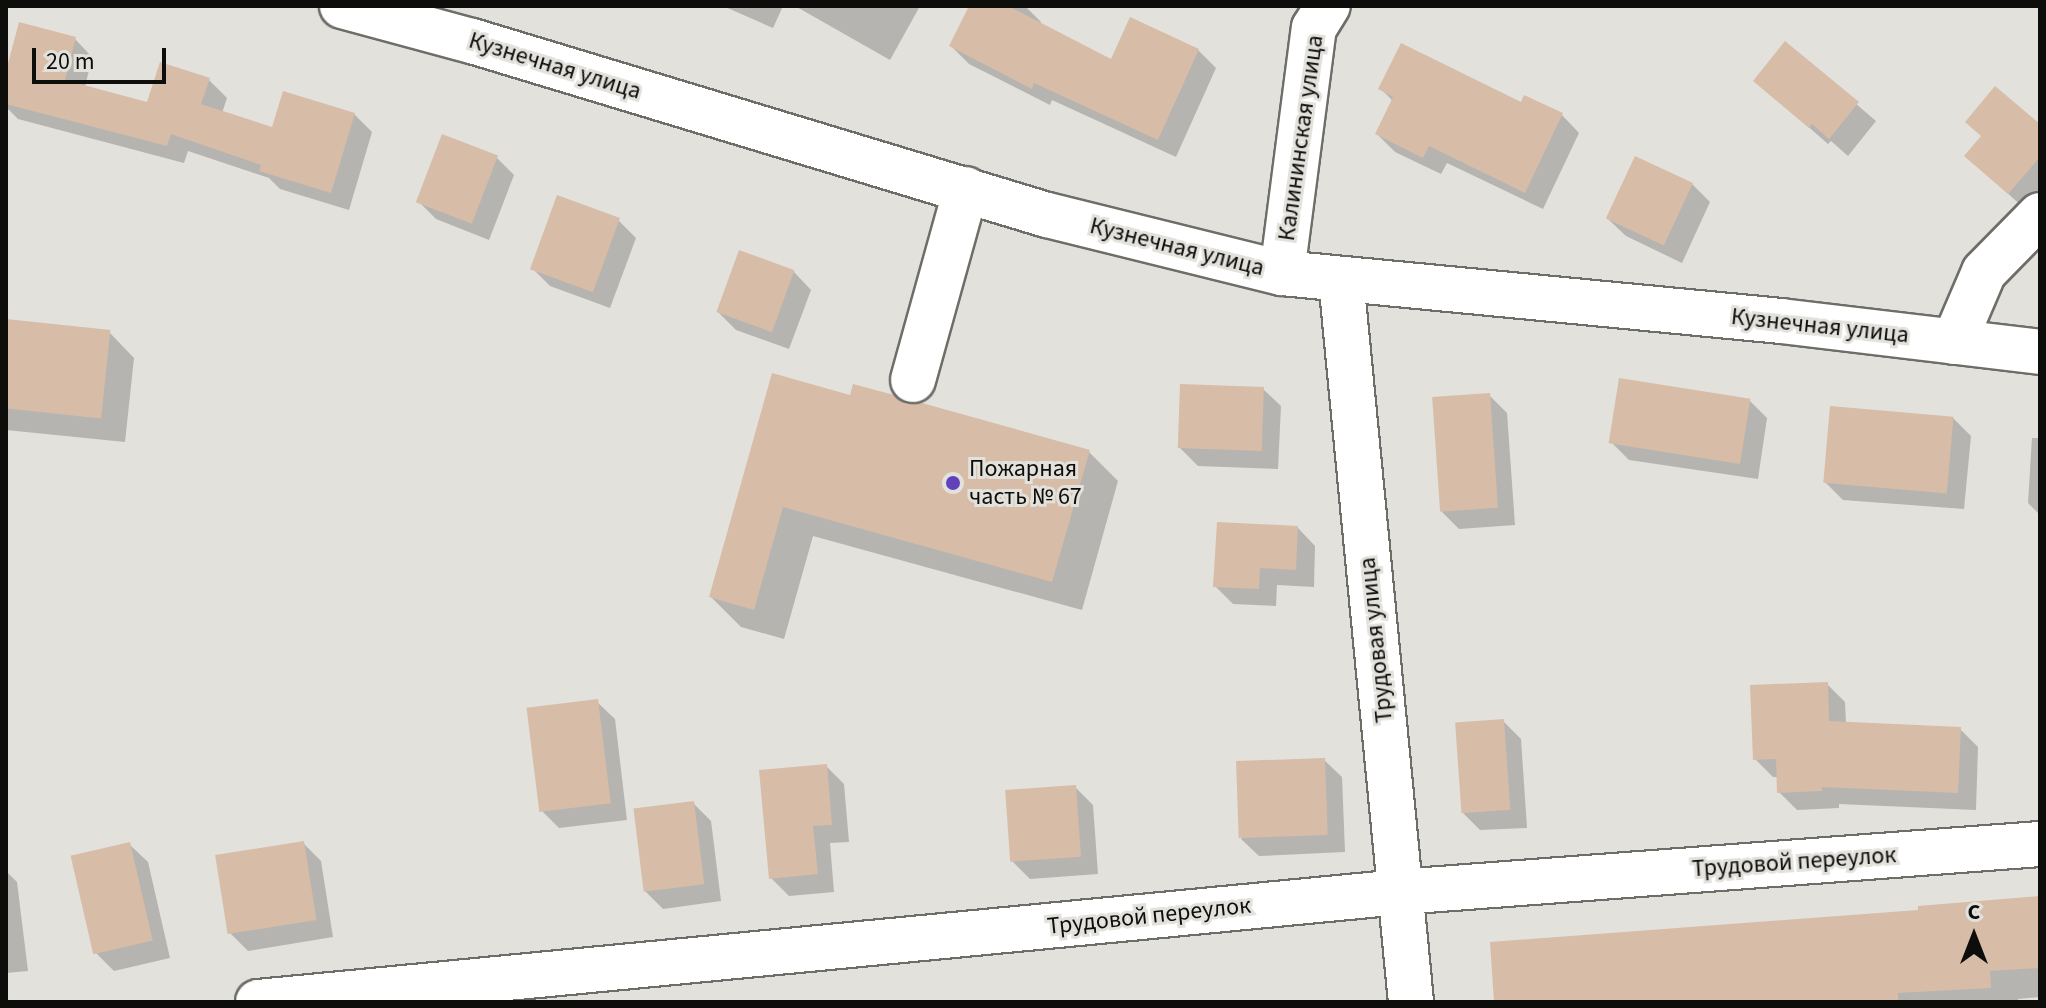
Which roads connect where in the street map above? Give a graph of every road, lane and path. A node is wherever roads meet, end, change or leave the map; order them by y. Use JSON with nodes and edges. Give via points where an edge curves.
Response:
{"nodes":[{"id":1,"x":342,"y":6,"type":"edge"},
{"id":2,"x":1328,"y":6,"type":"edge"},
{"id":3,"x":471,"y":24,"type":"edge"},
{"id":4,"x":966,"y":189,"type":"junction"},
{"id":5,"x":2040,"y":215,"type":"edge"},
{"id":6,"x":1282,"y":273,"type":"junction"},
{"id":7,"x":1341,"y":279,"type":"junction"},
{"id":8,"x":1954,"y":342,"type":"junction"},
{"id":9,"x":2040,"y":352,"type":"edge"},
{"id":10,"x":913,"y":380,"type":"dead end"},
{"id":11,"x":2040,"y":844,"type":"edge"},
{"id":12,"x":1400,"y":892,"type":"junction"},
{"id":13,"x":258,"y":1002,"type":"edge"},
{"id":14,"x":1411,"y":1002,"type":"edge"}],
"edges":[{"from":1,"to":3,"type":"street","name":"Кузнечная улица"},
{"from":2,"to":6,"type":"street","name":"Калининская улица","via":[[1314,28]]},
{"from":3,"to":4,"type":"street","name":"Кузнечная улица"},
{"from":4,"to":6,"type":"street","name":"Кузнечная улица","via":[[1047,215]]},
{"from":4,"to":10,"type":"street"},
{"from":5,"to":8,"type":"street","via":[[1984,272]]},
{"from":6,"to":7,"type":"street","name":"Кузнечная улица"},
{"from":7,"to":8,"type":"street","name":"Кузнечная улица"},
{"from":7,"to":12,"type":"street","name":"Трудовая улица"},
{"from":8,"to":9,"type":"street","name":"Кузнечная улица"},
{"from":11,"to":12,"type":"street","name":"Трудовой переулок"},
{"from":12,"to":13,"type":"street","name":"Трудовой переулок"},
{"from":12,"to":14,"type":"street","name":"Трудовая улица"}]}
